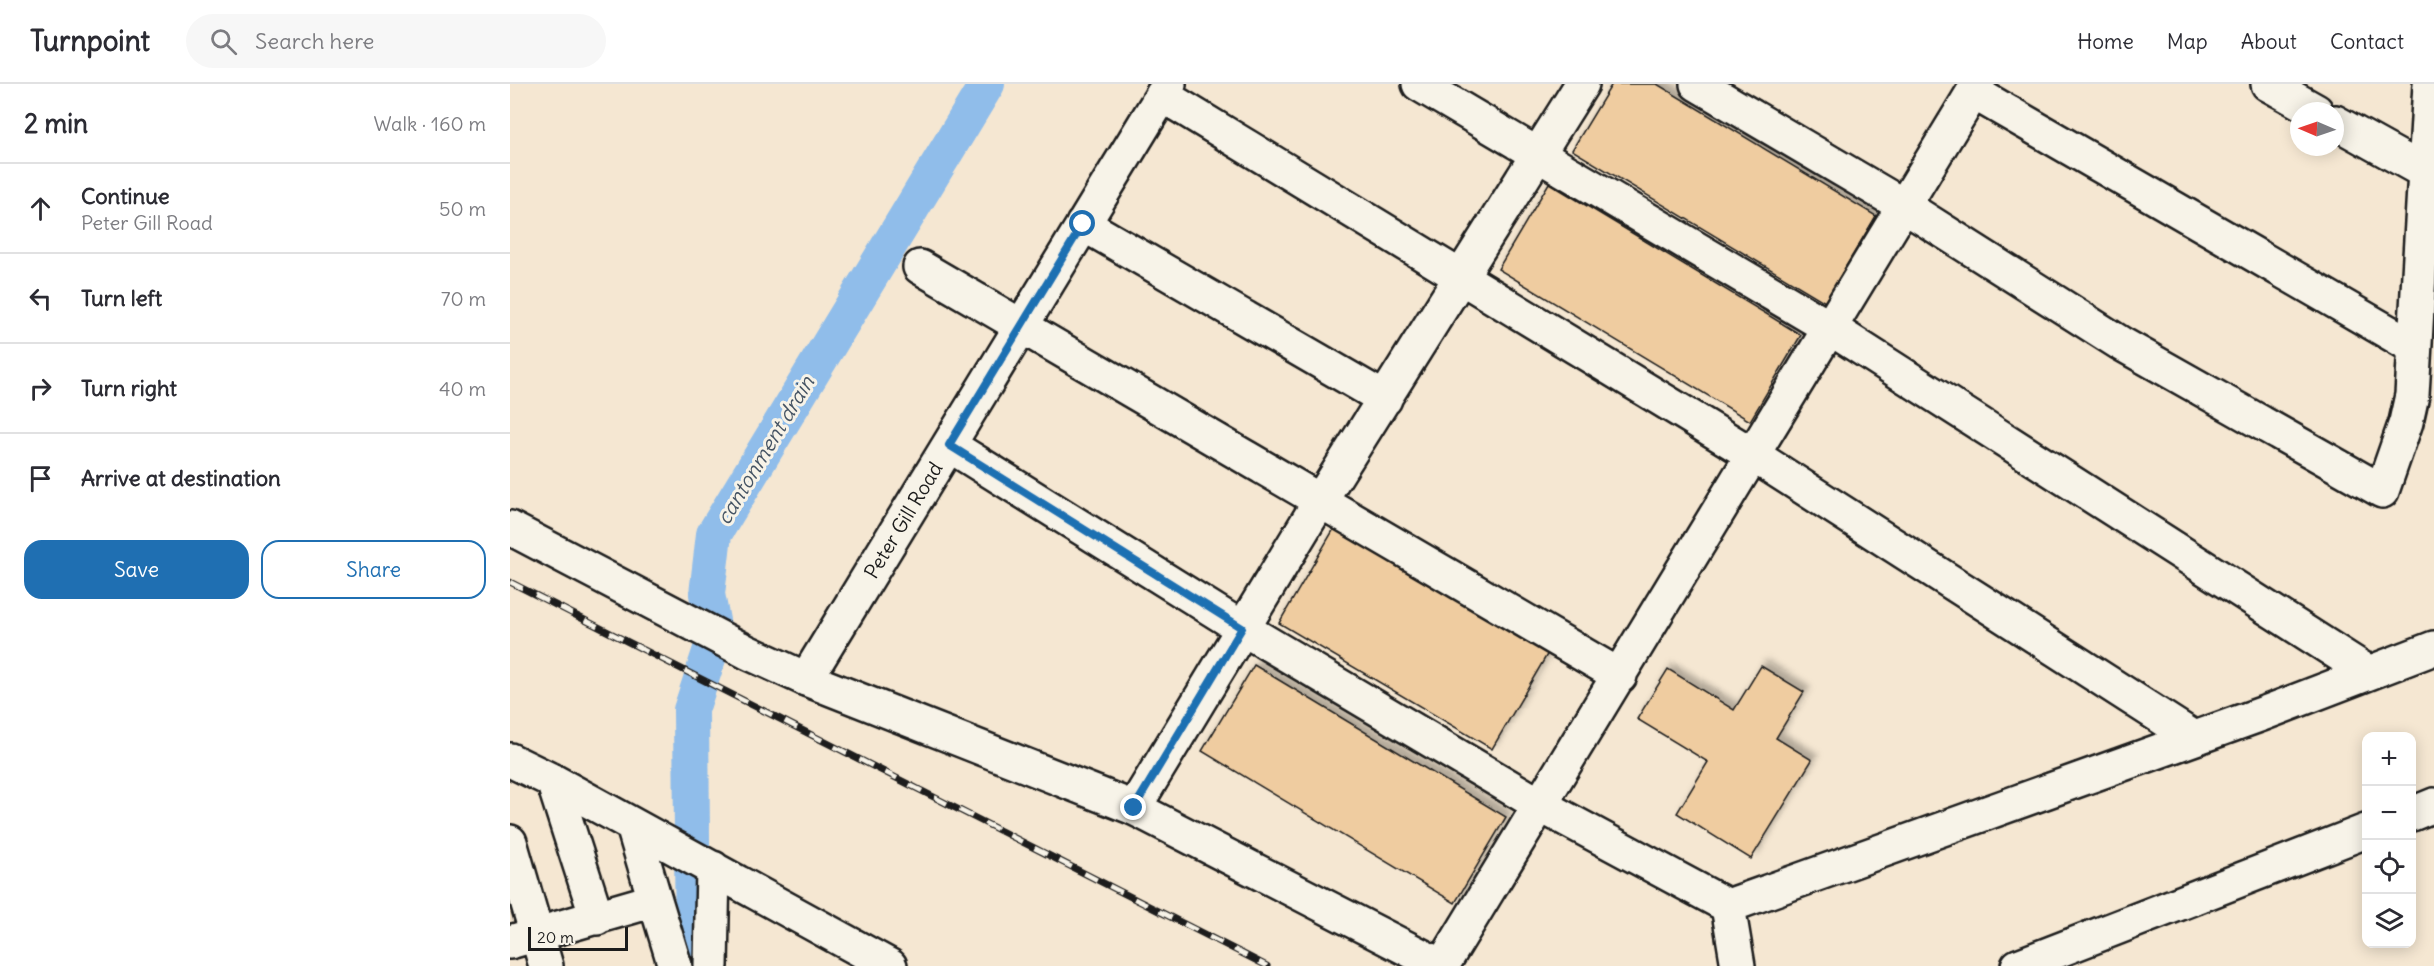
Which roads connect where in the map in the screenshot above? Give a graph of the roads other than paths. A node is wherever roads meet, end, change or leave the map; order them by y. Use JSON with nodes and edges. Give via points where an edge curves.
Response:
{"nodes":[{"id":1,"x":1419,"y":84,"type":"edge"},
{"id":2,"x":1582,"y":84,"type":"edge"},
{"id":3,"x":1696,"y":84,"type":"edge"},
{"id":4,"x":2268,"y":84,"type":"edge"},
{"id":5,"x":2430,"y":84,"type":"edge"},
{"id":6,"x":1976,"y":88,"type":"edge"},
{"id":7,"x":1165,"y":89,"type":"edge"},
{"id":8,"x":2300,"y":102,"type":"edge"},
{"id":9,"x":2344,"y":127,"type":"edge"},
{"id":10,"x":1538,"y":155,"type":"junction"},
{"id":11,"x":2425,"y":172,"type":"junction"},
{"id":12,"x":1904,"y":206,"type":"junction"},
{"id":13,"x":1083,"y":224,"type":"junction"},
{"id":14,"x":920,"y":267,"type":"dead end"},
{"id":15,"x":1460,"y":278,"type":"junction"},
{"id":16,"x":1021,"y":325,"type":"junction"},
{"id":17,"x":1830,"y":328,"type":"junction"},
{"id":18,"x":2414,"y":347,"type":"junction"},
{"id":19,"x":1385,"y":399,"type":"junction"},
{"id":20,"x":949,"y":445,"type":"junction"},
{"id":21,"x":1753,"y":455,"type":"junction"},
{"id":22,"x":1320,"y":501,"type":"junction"},
{"id":23,"x":510,"y":528,"type":"edge"},
{"id":24,"x":1242,"y":628,"type":"junction"},
{"id":25,"x":2434,"y":648,"type":"edge"},
{"id":26,"x":2369,"y":673,"type":"junction"},
{"id":27,"x":1620,"y":676,"type":"junction"},
{"id":28,"x":806,"y":679,"type":"junction"},
{"id":29,"x":2194,"y":738,"type":"junction"},
{"id":30,"x":510,"y":760,"type":"edge"},
{"id":31,"x":553,"y":781,"type":"junction"},
{"id":32,"x":1540,"y":805,"type":"junction"},
{"id":33,"x":2434,"y":805,"type":"edge"},
{"id":34,"x":1134,"y":808,"type":"junction"},
{"id":35,"x":2416,"y":812,"type":"edge"},
{"id":36,"x":633,"y":826,"type":"junction"},
{"id":37,"x":2362,"y":833,"type":"edge"},
{"id":38,"x":510,"y":842,"type":"edge"},
{"id":39,"x":713,"y":868,"type":"junction"},
{"id":40,"x":655,"y":900,"type":"junction"},
{"id":41,"x":1728,"y":906,"type":"junction"},
{"id":42,"x":597,"y":918,"type":"junction"},
{"id":43,"x":523,"y":937,"type":"edge"},
{"id":44,"x":546,"y":966,"type":"edge"},
{"id":45,"x":675,"y":966,"type":"edge"},
{"id":46,"x":711,"y":966,"type":"edge"},
{"id":47,"x":890,"y":966,"type":"edge"},
{"id":48,"x":1441,"y":966,"type":"edge"},
{"id":49,"x":1738,"y":966,"type":"edge"},
{"id":50,"x":2018,"y":966,"type":"edge"}],
"edges":[{"from":1,"to":10,"type":"street"},
{"from":2,"to":10,"type":"street"},
{"from":3,"to":12,"type":"street"},
{"from":4,"to":8,"type":"street"},
{"from":5,"to":11,"type":"street"},
{"from":6,"to":12,"type":"street"},
{"from":6,"to":18,"type":"street"},
{"from":7,"to":13,"type":"street","name":"Peter Gill Road"},
{"from":7,"to":15,"type":"street"},
{"from":9,"to":11,"type":"street"},
{"from":10,"to":15,"type":"street"},
{"from":10,"to":17,"type":"street"},
{"from":11,"to":18,"type":"street"},
{"from":12,"to":17,"type":"street"},
{"from":12,"to":18,"type":"street","via":[[2120,343],[2382,491],[2412,395]]},
{"from":13,"to":16,"type":"street","name":"Peter Gill Road"},
{"from":13,"to":19,"type":"street"},
{"from":14,"to":16,"type":"street"},
{"from":15,"to":19,"type":"street"},
{"from":15,"to":21,"type":"street"},
{"from":16,"to":20,"type":"street","name":"Peter Gill Road"},
{"from":16,"to":22,"type":"street"},
{"from":17,"to":21,"type":"street"},
{"from":17,"to":26,"type":"street"},
{"from":19,"to":22,"type":"street"},
{"from":20,"to":24,"type":"street"},
{"from":20,"to":28,"type":"street","name":"Peter Gill Road"},
{"from":21,"to":27,"type":"street"},
{"from":21,"to":29,"type":"street"},
{"from":22,"to":24,"type":"street"},
{"from":22,"to":27,"type":"street"},
{"from":23,"to":28,"type":"street"},
{"from":24,"to":32,"type":"street"},
{"from":24,"to":34,"type":"street"},
{"from":25,"to":26,"type":"street"},
{"from":26,"to":29,"type":"street"},
{"from":27,"to":32,"type":"street"},
{"from":28,"to":34,"type":"street"},
{"from":29,"to":41,"type":"street"},
{"from":30,"to":31,"type":"street"},
{"from":31,"to":36,"type":"street"},
{"from":31,"to":42,"type":"street"},
{"from":32,"to":41,"type":"street"},
{"from":32,"to":48,"type":"street"},
{"from":33,"to":35,"type":"street"},
{"from":34,"to":48,"type":"street"},
{"from":36,"to":39,"type":"street"},
{"from":36,"to":40,"type":"street"},
{"from":37,"to":50,"type":"street"},
{"from":38,"to":43,"type":"street"},
{"from":39,"to":46,"type":"street"},
{"from":39,"to":47,"type":"street"},
{"from":40,"to":42,"type":"street"},
{"from":40,"to":45,"type":"street"},
{"from":41,"to":49,"type":"street"},
{"from":42,"to":43,"type":"street"},
{"from":43,"to":44,"type":"street"}]}
